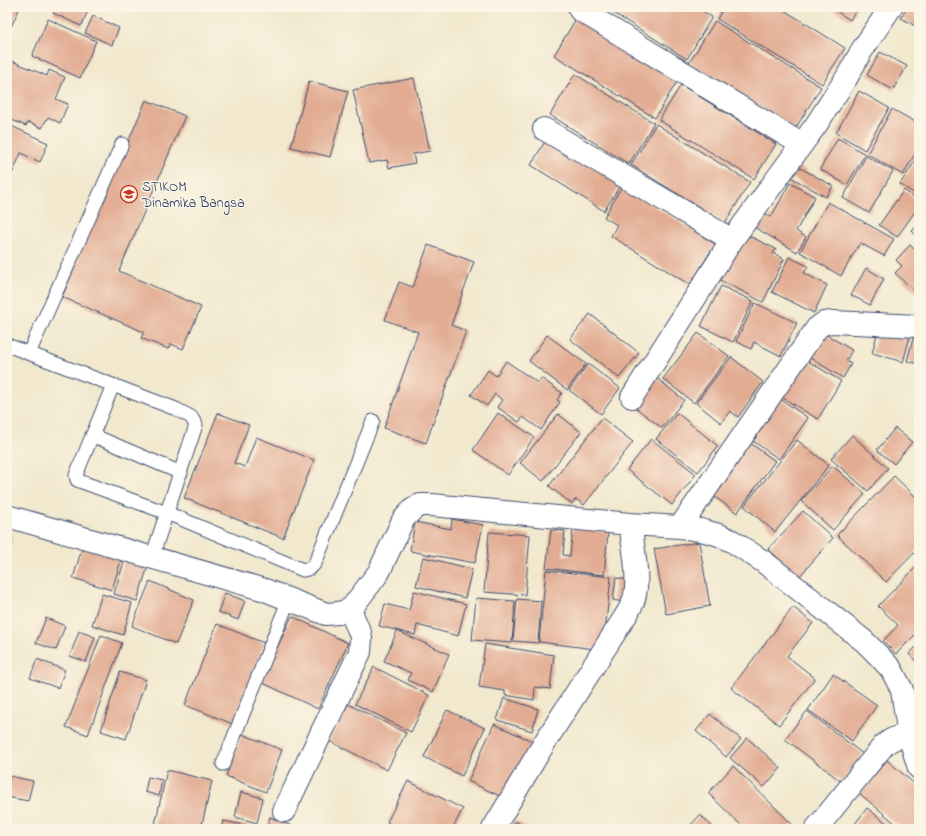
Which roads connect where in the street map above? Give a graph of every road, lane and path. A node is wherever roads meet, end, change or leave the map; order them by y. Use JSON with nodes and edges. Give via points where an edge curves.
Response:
{"nodes":[{"id":1,"x":891,"y":7,"type":"edge"},
{"id":2,"x":580,"y":10,"type":"dead end"},
{"id":3,"x":544,"y":129,"type":"dead end"},
{"id":4,"x":122,"y":144,"type":"dead end"},
{"id":5,"x":801,"y":144,"type":"junction"},
{"id":6,"x":732,"y":240,"type":"junction"},
{"id":7,"x":919,"y":326,"type":"edge"},
{"id":8,"x":7,"y":345,"type":"edge"},
{"id":9,"x":29,"y":353,"type":"junction"},
{"id":10,"x":113,"y":385,"type":"junction"},
{"id":11,"x":632,"y":397,"type":"dead end"},
{"id":12,"x":373,"y":421,"type":"dead end"},
{"id":13,"x":92,"y":435,"type":"junction"},
{"id":14,"x":181,"y":473,"type":"junction"},
{"id":15,"x":167,"y":513,"type":"junction"},
{"id":16,"x":7,"y":516,"type":"edge"},
{"id":17,"x":630,"y":524,"type":"junction"},
{"id":18,"x":680,"y":527,"type":"junction"},
{"id":19,"x":152,"y":557,"type":"junction"},
{"id":20,"x":289,"y":599,"type":"junction"},
{"id":21,"x":350,"y":610,"type":"junction"},
{"id":22,"x":914,"y":735,"type":"edge"},
{"id":23,"x":223,"y":764,"type":"dead end"},
{"id":24,"x":919,"y":768,"type":"edge"},
{"id":25,"x":284,"y":811,"type":"dead end"},
{"id":26,"x":492,"y":829,"type":"edge"},
{"id":27,"x":816,"y":829,"type":"edge"}],
"edges":[{"from":1,"to":5,"type":"street","via":[[816,126]]},
{"from":2,"to":5,"type":"street"},
{"from":3,"to":6,"type":"street"},
{"from":4,"to":9,"type":"lane"},
{"from":5,"to":6,"type":"street"},
{"from":6,"to":11,"type":"street"},
{"from":7,"to":18,"type":"street","via":[[833,322],[824,323],[816,328]]},
{"from":8,"to":9,"type":"lane"},
{"from":9,"to":10,"type":"lane"},
{"from":10,"to":13,"type":"lane"},
{"from":10,"to":14,"type":"lane","via":[[191,417],[196,425]]},
{"from":12,"to":15,"type":"lane","via":[[314,566],[309,569],[300,569]]},
{"from":13,"to":14,"type":"lane"},
{"from":13,"to":15,"type":"lane","via":[[76,475],[77,480]]},
{"from":14,"to":15,"type":"lane"},
{"from":15,"to":19,"type":"lane"},
{"from":16,"to":19,"type":"street"},
{"from":17,"to":18,"type":"street"},
{"from":17,"to":21,"type":"street","via":[[420,505],[403,520],[379,572]]},
{"from":17,"to":26,"type":"street","via":[[637,587],[634,600]]},
{"from":18,"to":22,"type":"street","via":[[701,530],[732,540],[764,562],[880,656],[891,669],[902,690]]},
{"from":19,"to":20,"type":"street"},
{"from":20,"to":21,"type":"street","via":[[326,614]]},
{"from":20,"to":23,"type":"lane"},
{"from":21,"to":25,"type":"street","via":[[360,633],[360,652]]},
{"from":22,"to":24,"type":"street"},
{"from":22,"to":27,"type":"street","via":[[896,737],[884,745]]}]}
